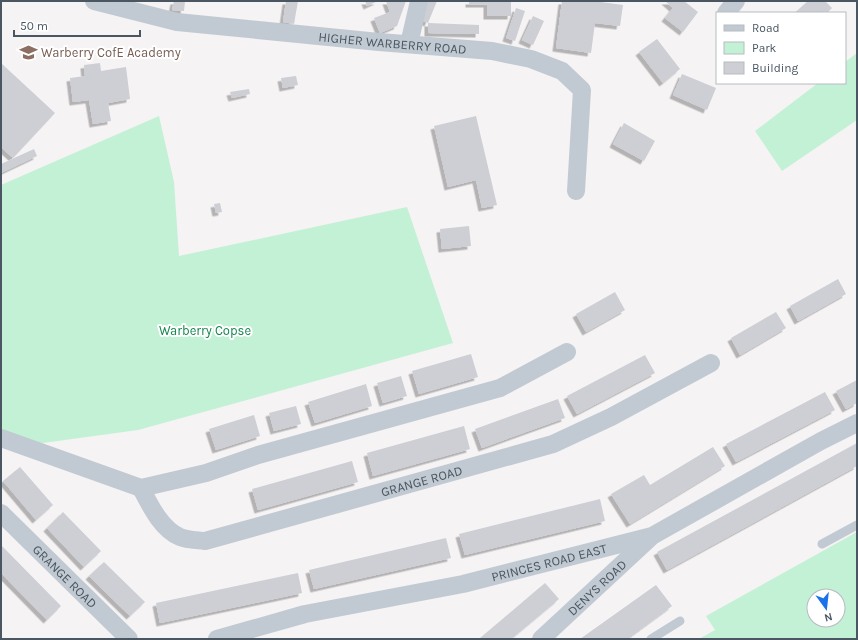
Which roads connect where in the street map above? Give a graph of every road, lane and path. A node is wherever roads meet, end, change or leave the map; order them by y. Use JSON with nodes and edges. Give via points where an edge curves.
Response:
{"nodes":[{"id":1,"x":94,"y":1,"type":"edge"},
{"id":2,"x":419,"y":1,"type":"edge"},
{"id":3,"x":736,"y":1,"type":"edge"},
{"id":4,"x":727,"y":12,"type":"edge"},
{"id":5,"x":409,"y":44,"type":"junction"},
{"id":6,"x":576,"y":191,"type":"dead end"},
{"id":7,"x":567,"y":352,"type":"dead end"},
{"id":8,"x":711,"y":363,"type":"dead end"},
{"id":9,"x":857,"y":422,"type":"edge"},
{"id":10,"x":1,"y":438,"type":"edge"},
{"id":11,"x":141,"y":488,"type":"junction"},
{"id":12,"x":1,"y":513,"type":"edge"},
{"id":13,"x":857,"y":525,"type":"edge"},
{"id":14,"x":652,"y":536,"type":"junction"},
{"id":15,"x":822,"y":544,"type":"dead end"},
{"id":16,"x":680,"y":621,"type":"dead end"},
{"id":17,"x":129,"y":639,"type":"edge"},
{"id":18,"x":217,"y":639,"type":"edge"},
{"id":19,"x":541,"y":639,"type":"edge"},
{"id":20,"x":651,"y":639,"type":"edge"}],
"edges":[{"from":1,"to":5,"type":"street","name":"HIGHER WARBERRY ROAD","via":[[177,22]]},
{"from":2,"to":5,"type":"street"},
{"from":3,"to":4,"type":"street"},
{"from":5,"to":6,"type":"street","name":"HIGHER WARBERRY ROAD","via":[[492,51],[531,59],[562,71],[582,90]]},
{"from":7,"to":11,"type":"street","via":[[500,388],[258,455],[206,473]]},
{"from":8,"to":11,"type":"street","name":"GRANGE ROAD","via":[[611,417],[553,444],[205,541],[180,538],[170,531],[160,520]]},
{"from":9,"to":14,"type":"street","name":"PRINCES ROAD EAST"},
{"from":10,"to":11,"type":"street"},
{"from":12,"to":17,"type":"street","name":"GRANGE ROAD"},
{"from":13,"to":15,"type":"lane"},
{"from":14,"to":18,"type":"street","name":"PRINCES ROAD EAST","via":[[463,584],[305,614]]},
{"from":14,"to":19,"type":"street","name":"DENYS ROAD"},
{"from":16,"to":20,"type":"lane"}]}
